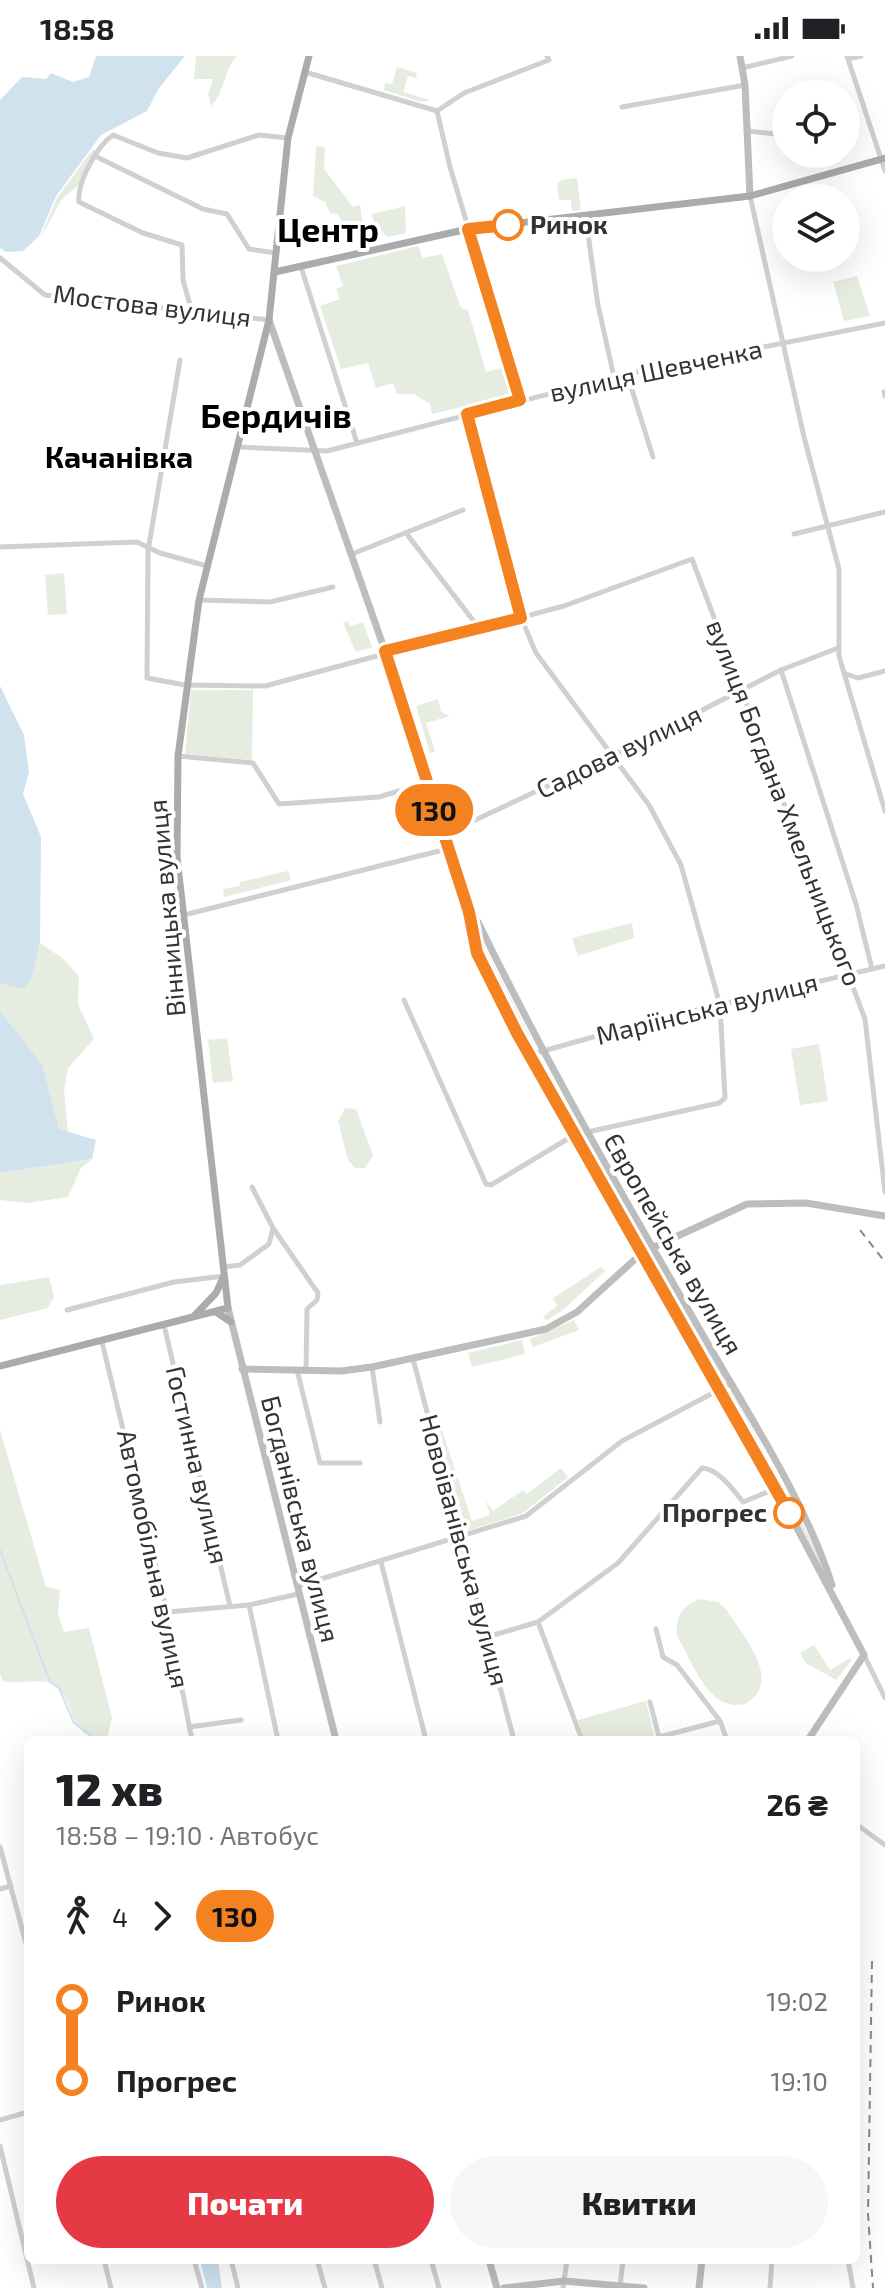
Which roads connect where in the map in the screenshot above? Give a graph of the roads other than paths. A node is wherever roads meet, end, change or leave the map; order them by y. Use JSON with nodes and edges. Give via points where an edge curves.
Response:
{"nodes":[{"id":1,"x":309,"y":56,"type":"edge"},
{"id":2,"x":547,"y":56,"type":"edge"},
{"id":3,"x":740,"y":56,"type":"edge"},
{"id":4,"x":792,"y":56,"type":"edge"},
{"id":5,"x":861,"y":56,"type":"edge"},
{"id":6,"x":847,"y":58,"type":"edge"},
{"id":7,"x":742,"y":68,"type":"junction"},
{"id":8,"x":305,"y":72,"type":"junction"},
{"id":9,"x":745,"y":85,"type":"junction"},
{"id":10,"x":622,"y":107,"type":"dead end"},
{"id":11,"x":437,"y":111,"type":"junction"},
{"id":12,"x":747,"y":131,"type":"junction"},
{"id":13,"x":772,"y":134,"type":"edge"},
{"id":14,"x":288,"y":138,"type":"junction"},
{"id":15,"x":97,"y":157,"type":"junction"},
{"id":16,"x":884,"y":158,"type":"edge"},
{"id":17,"x":885,"y":171,"type":"edge"},
{"id":18,"x":750,"y":196,"type":"junction"},
{"id":19,"x":468,"y":229,"type":"junction"},
{"id":20,"x":588,"y":234,"type":"dead end"},
{"id":21,"x":277,"y":253,"type":"junction"},
{"id":22,"x":0,"y":258,"type":"edge"},
{"id":23,"x":301,"y":267,"type":"junction"},
{"id":24,"x":275,"y":272,"type":"junction"},
{"id":25,"x":192,"y":312,"type":"junction"},
{"id":26,"x":269,"y":320,"type":"junction"},
{"id":27,"x":885,"y":323,"type":"edge"},
{"id":28,"x":783,"y":345,"type":"junction"},
{"id":29,"x":180,"y":360,"type":"dead end"},
{"id":30,"x":627,"y":374,"type":"junction"},
{"id":31,"x":614,"y":377,"type":"junction"},
{"id":32,"x":520,"y":400,"type":"junction"},
{"id":33,"x":467,"y":414,"type":"junction"},
{"id":34,"x":357,"y":443,"type":"junction"},
{"id":35,"x":239,"y":447,"type":"junction"},
{"id":36,"x":316,"y":452,"type":"junction"},
{"id":37,"x":653,"y":457,"type":"dead end"},
{"id":38,"x":463,"y":510,"type":"dead end"},
{"id":39,"x":885,"y":512,"type":"edge"},
{"id":40,"x":829,"y":526,"type":"junction"},
{"id":41,"x":406,"y":533,"type":"junction"},
{"id":42,"x":794,"y":534,"type":"dead end"},
{"id":43,"x":0,"y":547,"type":"edge"},
{"id":44,"x":149,"y":547,"type":"junction"},
{"id":45,"x":352,"y":554,"type":"junction"},
{"id":46,"x":207,"y":566,"type":"junction"},
{"id":47,"x":333,"y":587,"type":"dead end"},
{"id":48,"x":199,"y":600,"type":"junction"},
{"id":49,"x":521,"y":618,"type":"junction"},
{"id":50,"x":479,"y":628,"type":"junction"},
{"id":51,"x":838,"y":648,"type":"junction"},
{"id":52,"x":385,"y":651,"type":"junction"},
{"id":53,"x":781,"y":670,"type":"junction"},
{"id":54,"x":885,"y":671,"type":"edge"},
{"id":55,"x":845,"y":673,"type":"junction"},
{"id":56,"x":185,"y":685,"type":"junction"},
{"id":57,"x":741,"y":691,"type":"junction"},
{"id":58,"x":614,"y":755,"type":"junction"},
{"id":59,"x":178,"y":756,"type":"junction"},
{"id":60,"x":425,"y":783,"type":"junction"},
{"id":61,"x":885,"y":811,"type":"edge"},
{"id":62,"x":442,"y":836,"type":"junction"},
{"id":63,"x":447,"y":849,"type":"junction"},
{"id":64,"x":469,"y":912,"type":"junction"},
{"id":65,"x":183,"y":915,"type":"junction"},
{"id":66,"x":885,"y":966,"type":"edge"},
{"id":67,"x":872,"y":969,"type":"junction"},
{"id":68,"x":850,"y":974,"type":"junction"},
{"id":69,"x":404,"y":1000,"type":"dead end"},
{"id":70,"x":720,"y":1005,"type":"junction"},
{"id":71,"x":543,"y":1051,"type":"junction"},
{"id":72,"x":529,"y":1055,"type":"junction"},
{"id":73,"x":587,"y":1133,"type":"junction"},
{"id":74,"x":574,"y":1135,"type":"junction"},
{"id":75,"x":252,"y":1187,"type":"dead end"},
{"id":76,"x":885,"y":1192,"type":"edge"},
{"id":77,"x":885,"y":1216,"type":"edge"},
{"id":78,"x":273,"y":1228,"type":"junction"},
{"id":79,"x":653,"y":1246,"type":"junction"},
{"id":80,"x":643,"y":1252,"type":"junction"},
{"id":81,"x":223,"y":1272,"type":"junction"},
{"id":82,"x":209,"y":1302,"type":"junction"},
{"id":83,"x":228,"y":1304,"type":"junction"},
{"id":84,"x":67,"y":1310,"type":"dead end"},
{"id":85,"x":214,"y":1312,"type":"junction"},
{"id":86,"x":191,"y":1318,"type":"junction"},
{"id":87,"x":231,"y":1322,"type":"junction"},
{"id":88,"x":164,"y":1325,"type":"junction"},
{"id":89,"x":102,"y":1342,"type":"junction"},
{"id":90,"x":413,"y":1359,"type":"junction"},
{"id":91,"x":0,"y":1366,"type":"edge"},
{"id":92,"x":372,"y":1367,"type":"junction"},
{"id":93,"x":242,"y":1369,"type":"junction"},
{"id":94,"x":297,"y":1370,"type":"junction"},
{"id":95,"x":306,"y":1371,"type":"junction"},
{"id":96,"x":730,"y":1384,"type":"junction"},
{"id":97,"x":721,"y":1388,"type":"junction"},
{"id":98,"x":380,"y":1422,"type":"dead end"},
{"id":99,"x":360,"y":1463,"type":"dead end"},
{"id":100,"x":777,"y":1488,"type":"junction"},
{"id":101,"x":461,"y":1537,"type":"junction"},
{"id":102,"x":381,"y":1562,"type":"junction"},
{"id":103,"x":297,"y":1590,"type":"junction"},
{"id":104,"x":836,"y":1599,"type":"junction"},
{"id":105,"x":249,"y":1605,"type":"junction"},
{"id":106,"x":230,"y":1606,"type":"junction"},
{"id":107,"x":167,"y":1612,"type":"junction"},
{"id":108,"x":538,"y":1622,"type":"junction"},
{"id":109,"x":656,"y":1629,"type":"dead end"},
{"id":110,"x":487,"y":1637,"type":"junction"},
{"id":111,"x":864,"y":1655,"type":"junction"},
{"id":112,"x":885,"y":1698,"type":"edge"},
{"id":113,"x":650,"y":1702,"type":"dead end"},
{"id":114,"x":241,"y":1720,"type":"dead end"},
{"id":115,"x":720,"y":1721,"type":"junction"},
{"id":116,"x":189,"y":1727,"type":"junction"},
{"id":117,"x":191,"y":1736,"type":"edge"},
{"id":118,"x":277,"y":1736,"type":"edge"},
{"id":119,"x":335,"y":1736,"type":"edge"},
{"id":120,"x":425,"y":1736,"type":"edge"},
{"id":121,"x":513,"y":1736,"type":"edge"},
{"id":122,"x":581,"y":1736,"type":"edge"},
{"id":123,"x":659,"y":1736,"type":"edge"},
{"id":124,"x":663,"y":1736,"type":"edge"},
{"id":125,"x":726,"y":1736,"type":"edge"},
{"id":126,"x":811,"y":1736,"type":"edge"},
{"id":127,"x":860,"y":1827,"type":"edge"},
{"id":128,"x":885,"y":1845,"type":"edge"},
{"id":129,"x":0,"y":1847,"type":"edge"},
{"id":130,"x":11,"y":1886,"type":"junction"},
{"id":131,"x":0,"y":1889,"type":"edge"},
{"id":132,"x":24,"y":1936,"type":"edge"},
{"id":133,"x":24,"y":2113,"type":"edge"},
{"id":134,"x":0,"y":2120,"type":"edge"},
{"id":135,"x":0,"y":2146,"type":"edge"},
{"id":136,"x":24,"y":2246,"type":"edge"},
{"id":137,"x":28,"y":2264,"type":"edge"},
{"id":138,"x":105,"y":2264,"type":"edge"},
{"id":139,"x":195,"y":2264,"type":"edge"},
{"id":140,"x":232,"y":2264,"type":"edge"},
{"id":141,"x":318,"y":2264,"type":"edge"},
{"id":142,"x":375,"y":2264,"type":"edge"},
{"id":143,"x":432,"y":2264,"type":"edge"},
{"id":144,"x":490,"y":2264,"type":"edge"},
{"id":145,"x":566,"y":2264,"type":"edge"},
{"id":146,"x":623,"y":2264,"type":"edge"},
{"id":147,"x":702,"y":2264,"type":"edge"},
{"id":148,"x":772,"y":2264,"type":"edge"},
{"id":149,"x":849,"y":2264,"type":"edge"},
{"id":150,"x":564,"y":2284,"type":"edge"},
{"id":151,"x":620,"y":2286,"type":"junction"},
{"id":152,"x":700,"y":2286,"type":"edge"},
{"id":153,"x":34,"y":2288,"type":"edge"},
{"id":154,"x":111,"y":2288,"type":"edge"},
{"id":155,"x":202,"y":2288,"type":"edge"},
{"id":156,"x":238,"y":2288,"type":"edge"},
{"id":157,"x":325,"y":2288,"type":"edge"},
{"id":158,"x":382,"y":2288,"type":"edge"},
{"id":159,"x":439,"y":2288,"type":"edge"},
{"id":160,"x":497,"y":2288,"type":"edge"},
{"id":161,"x":504,"y":2288,"type":"edge"},
{"id":162,"x":634,"y":2288,"type":"edge"},
{"id":163,"x":644,"y":2288,"type":"edge"},
{"id":164,"x":770,"y":2288,"type":"edge"},
{"id":165,"x":853,"y":2288,"type":"edge"}],
"edges":[{"from":1,"to":8,"type":"main road","name":"Вінницька вулиця"},
{"from":2,"to":11,"type":"street","via":[[549,60],[450,99]]},
{"from":3,"to":7,"type":"street"},
{"from":4,"to":7,"type":"street"},
{"from":5,"to":6,"type":"street"},
{"from":6,"to":16,"type":"street"},
{"from":7,"to":9,"type":"street"},
{"from":8,"to":11,"type":"street"},
{"from":8,"to":14,"type":"main road","name":"Вінницька вулиця"},
{"from":9,"to":10,"type":"street"},
{"from":9,"to":12,"type":"street"},
{"from":11,"to":19,"type":"street"},
{"from":12,"to":13,"type":"street"},
{"from":12,"to":18,"type":"street"},
{"from":14,"to":15,"type":"street","via":[[259,135],[187,158],[113,135]]},
{"from":14,"to":21,"type":"main road","name":"Вінницька вулиця"},
{"from":15,"to":21,"type":"street","via":[[203,209],[227,214],[249,249]]},
{"from":15,"to":25,"type":"street","via":[[79,202],[182,245],[183,280]]},
{"from":16,"to":17,"type":"street"},
{"from":16,"to":18,"type":"main road"},
{"from":18,"to":19,"type":"main road"},
{"from":18,"to":28,"type":"street"},
{"from":19,"to":23,"type":"main road"},
{"from":19,"to":32,"type":"street"},
{"from":20,"to":31,"type":"street"},
{"from":21,"to":24,"type":"main road","name":"Вінницька вулиця"},
{"from":22,"to":25,"type":"street","name":"Мостова вулиця","via":[[45,295]]},
{"from":23,"to":24,"type":"main road"},
{"from":23,"to":34,"type":"street"},
{"from":24,"to":26,"type":"main road","name":"Вінницька вулиця"},
{"from":25,"to":26,"type":"street","name":"Мостова вулиця"},
{"from":26,"to":35,"type":"main road","name":"Вінницька вулиця"},
{"from":26,"to":36,"type":"street","name":"Європейська вулиця"},
{"from":27,"to":28,"type":"street","name":"вулиця Шевченка"},
{"from":28,"to":30,"type":"street","name":"вулиця Шевченка"},
{"from":28,"to":40,"type":"street"},
{"from":29,"to":44,"type":"street"},
{"from":30,"to":31,"type":"street","name":"вулиця Шевченка"},
{"from":30,"to":37,"type":"street"},
{"from":31,"to":32,"type":"street","name":"вулиця Шевченка"},
{"from":32,"to":33,"type":"street","name":"вулиця Шевченка"},
{"from":33,"to":34,"type":"street","name":"вулиця Шевченка"},
{"from":33,"to":49,"type":"street"},
{"from":34,"to":36,"type":"street","name":"вулиця Шевченка"},
{"from":35,"to":36,"type":"street","name":"вулиця Шевченка"},
{"from":35,"to":46,"type":"main road","name":"Вінницька вулиця"},
{"from":36,"to":45,"type":"street","name":"Європейська вулиця"},
{"from":38,"to":41,"type":"street"},
{"from":39,"to":40,"type":"street"},
{"from":40,"to":42,"type":"street"},
{"from":40,"to":51,"type":"street","via":[[839,569]]},
{"from":41,"to":45,"type":"street"},
{"from":41,"to":50,"type":"street"},
{"from":43,"to":44,"type":"street","via":[[137,542]]},
{"from":44,"to":46,"type":"street"},
{"from":44,"to":56,"type":"street","via":[[147,678]]},
{"from":45,"to":52,"type":"street","name":"Європейська вулиця"},
{"from":46,"to":48,"type":"main road","name":"Вінницька вулиця"},
{"from":47,"to":48,"type":"street","via":[[270,602]]},
{"from":48,"to":56,"type":"main road","name":"Вінницька вулиця"},
{"from":49,"to":50,"type":"street"},
{"from":49,"to":57,"type":"street","name":"вулиця Богдана Хмельницького","via":[[692,559]]},
{"from":49,"to":58,"type":"street","via":[[556,683]]},
{"from":50,"to":52,"type":"street"},
{"from":51,"to":53,"type":"street","name":"Садова вулиця"},
{"from":51,"to":55,"type":"street"},
{"from":52,"to":56,"type":"street","via":[[265,686]]},
{"from":52,"to":60,"type":"street","name":"Європейська вулиця"},
{"from":53,"to":57,"type":"street","name":"Садова вулиця"},
{"from":53,"to":67,"type":"street"},
{"from":54,"to":55,"type":"street","via":[[854,678]]},
{"from":55,"to":61,"type":"street"},
{"from":56,"to":59,"type":"main road","name":"Вінницька вулиця"},
{"from":57,"to":58,"type":"street","name":"Садова вулиця"},
{"from":57,"to":68,"type":"street","name":"вулиця Богдана Хмельницького"},
{"from":58,"to":62,"type":"street","name":"Садова вулиця"},
{"from":58,"to":70,"type":"street","via":[[681,865]]},
{"from":59,"to":60,"type":"street","via":[[253,763],[279,804],[379,797]]},
{"from":59,"to":65,"type":"main road","name":"Вінницька вулиця"},
{"from":60,"to":62,"type":"street","name":"Європейська вулиця"},
{"from":62,"to":63,"type":"street","name":"Європейська вулиця"},
{"from":63,"to":64,"type":"street","name":"Європейська вулиця"},
{"from":63,"to":65,"type":"street"},
{"from":64,"to":71,"type":"street","name":"Європейська вулиця"},
{"from":64,"to":72,"type":"street","name":"Європейська вулиця","via":[[477,953]]},
{"from":65,"to":81,"type":"main road","name":"Вінницька вулиця"},
{"from":66,"to":67,"type":"street","name":"Маріїнська вулиця"},
{"from":67,"to":68,"type":"street","name":"Маріїнська вулиця"},
{"from":68,"to":70,"type":"street","name":"Маріїнська вулиця"},
{"from":68,"to":76,"type":"street","name":"вулиця Богдана Хмельницького","via":[[865,1019]]},
{"from":69,"to":74,"type":"street","via":[[486,1184]]},
{"from":70,"to":71,"type":"street","name":"Маріїнська вулиця"},
{"from":70,"to":73,"type":"street","via":[[723,1100]]},
{"from":71,"to":72,"type":"street","name":"Маріїнська вулиця"},
{"from":71,"to":73,"type":"street","name":"Європейська вулиця"},
{"from":72,"to":74,"type":"street","name":"Європейська вулиця"},
{"from":73,"to":74,"type":"street"},
{"from":73,"to":79,"type":"street","name":"Європейська вулиця"},
{"from":74,"to":80,"type":"street","name":"Європейська вулиця"},
{"from":75,"to":78,"type":"street"},
{"from":77,"to":79,"type":"street","via":[[764,1202],[725,1212]]},
{"from":78,"to":81,"type":"street","via":[[269,1244]]},
{"from":78,"to":95,"type":"street","via":[[318,1293],[307,1309]]},
{"from":79,"to":80,"type":"street"},
{"from":79,"to":96,"type":"street","name":"Європейська вулиця"},
{"from":80,"to":90,"type":"street","via":[[562,1323]]},
{"from":80,"to":97,"type":"street","name":"Європейська вулиця"},
{"from":81,"to":82,"type":"main road"},
{"from":81,"to":83,"type":"main road","name":"Вінницька вулиця"},
{"from":81,"to":84,"type":"street"},
{"from":82,"to":83,"type":"main road","via":[[218,1296]]},
{"from":82,"to":86,"type":"main road"},
{"from":83,"to":85,"type":"main road"},
{"from":83,"to":87,"type":"street","name":"Богданівська вулиця"},
{"from":85,"to":86,"type":"main road"},
{"from":85,"to":87,"type":"main road"},
{"from":86,"to":88,"type":"main road"},
{"from":87,"to":93,"type":"street","name":"Богданівська вулиця"},
{"from":88,"to":89,"type":"main road"},
{"from":88,"to":106,"type":"street","name":"Гостинна вулиця"},
{"from":89,"to":91,"type":"main road"},
{"from":89,"to":107,"type":"street","name":"Автомобільна вулиця"},
{"from":90,"to":92,"type":"street"},
{"from":90,"to":101,"type":"street","name":"Новоіванівська вулиця"},
{"from":92,"to":95,"type":"street"},
{"from":92,"to":98,"type":"street"},
{"from":93,"to":94,"type":"street"},
{"from":93,"to":103,"type":"street","name":"Богданівська вулиця"},
{"from":94,"to":95,"type":"street"},
{"from":94,"to":99,"type":"street","via":[[320,1463]]},
{"from":96,"to":97,"type":"street"},
{"from":96,"to":104,"type":"street","name":"Європейська вулиця","via":[[806,1524]]},
{"from":97,"to":100,"type":"street","name":"Європейська вулиця"},
{"from":97,"to":101,"type":"street","via":[[624,1440],[526,1516]]},
{"from":100,"to":104,"type":"street","name":"Європейська вулиця"},
{"from":100,"to":108,"type":"street","via":[[743,1502],[735,1489],[702,1468],[618,1563]]},
{"from":101,"to":102,"type":"street"},
{"from":101,"to":110,"type":"street","name":"Новоіванівська вулиця"},
{"from":102,"to":103,"type":"street"},
{"from":102,"to":120,"type":"street"},
{"from":103,"to":105,"type":"street"},
{"from":103,"to":119,"type":"street","name":"Богданівська вулиця"},
{"from":104,"to":111,"type":"street","name":"Європейська вулиця"},
{"from":105,"to":106,"type":"street"},
{"from":105,"to":118,"type":"street"},
{"from":106,"to":107,"type":"street"},
{"from":107,"to":116,"type":"street","name":"Автомобільна вулиця"},
{"from":108,"to":110,"type":"street"},
{"from":108,"to":122,"type":"street"},
{"from":109,"to":115,"type":"street","via":[[663,1657],[677,1665]]},
{"from":110,"to":121,"type":"street","name":"Новоіванівська вулиця"},
{"from":111,"to":112,"type":"street","name":"Європейська вулиця"},
{"from":111,"to":126,"type":"street"},
{"from":113,"to":123,"type":"street"},
{"from":114,"to":116,"type":"street"},
{"from":115,"to":124,"type":"street"},
{"from":115,"to":125,"type":"street"},
{"from":116,"to":117,"type":"street","name":"Автомобільна вулиця"},
{"from":127,"to":128,"type":"street"},
{"from":129,"to":130,"type":"street"},
{"from":130,"to":131,"type":"street"},
{"from":130,"to":132,"type":"street"},
{"from":133,"to":134,"type":"street"},
{"from":135,"to":136,"type":"street"},
{"from":137,"to":153,"type":"street"},
{"from":138,"to":154,"type":"street"},
{"from":139,"to":155,"type":"street"},
{"from":140,"to":156,"type":"street"},
{"from":141,"to":157,"type":"street"},
{"from":142,"to":158,"type":"street"},
{"from":143,"to":159,"type":"street"},
{"from":144,"to":160,"type":"street"},
{"from":145,"to":150,"type":"street"},
{"from":146,"to":151,"type":"street"},
{"from":147,"to":152,"type":"street"},
{"from":148,"to":164,"type":"street"},
{"from":149,"to":165,"type":"street"},
{"from":150,"to":151,"type":"street"},
{"from":150,"to":161,"type":"street"},
{"from":151,"to":162,"type":"street"},
{"from":162,"to":163,"type":"street"}]}
